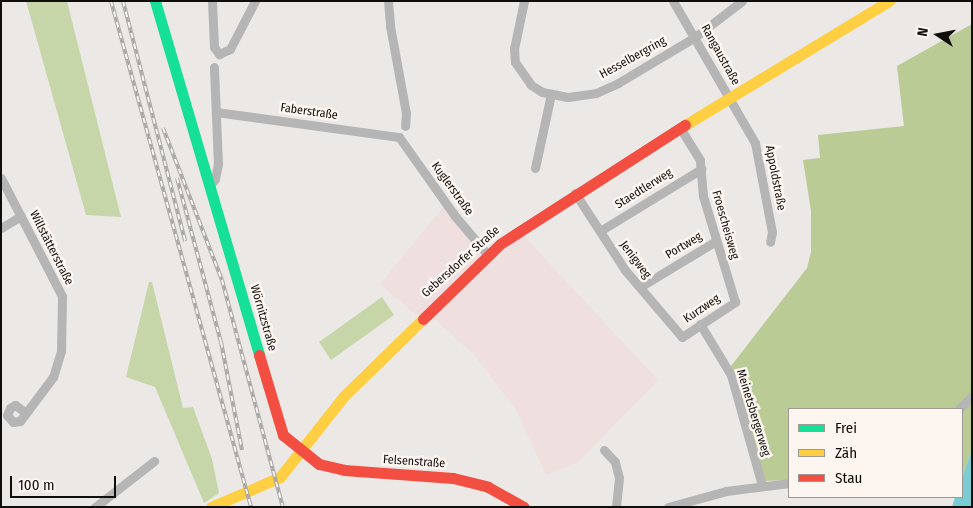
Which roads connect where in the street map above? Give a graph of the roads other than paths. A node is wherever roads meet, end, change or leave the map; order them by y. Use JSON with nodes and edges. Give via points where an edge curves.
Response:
{"nodes":[{"id":1,"x":155,"y":1,"type":"edge"},
{"id":2,"x":212,"y":1,"type":"edge"},
{"id":3,"x":255,"y":1,"type":"edge"},
{"id":4,"x":388,"y":1,"type":"edge"},
{"id":5,"x":524,"y":1,"type":"edge"},
{"id":6,"x":673,"y":1,"type":"edge"},
{"id":7,"x":742,"y":1,"type":"edge"},
{"id":8,"x":889,"y":1,"type":"edge"},
{"id":9,"x":695,"y":37,"type":"junction"},
{"id":10,"x":214,"y":67,"type":"dead end"},
{"id":11,"x":551,"y":94,"type":"junction"},
{"id":12,"x":728,"y":97,"type":"junction"},
{"id":13,"x":216,"y":112,"type":"junction"},
{"id":14,"x":405,"y":126,"type":"dead end"},
{"id":15,"x":681,"y":129,"type":"junction"},
{"id":16,"x":399,"y":137,"type":"joint"},
{"id":17,"x":535,"y":168,"type":"dead end"},
{"id":18,"x":701,"y":169,"type":"junction"},
{"id":19,"x":1,"y":178,"type":"edge"},
{"id":20,"x":211,"y":184,"type":"junction"},
{"id":21,"x":575,"y":193,"type":"junction"},
{"id":22,"x":21,"y":216,"type":"junction"},
{"id":23,"x":1,"y":228,"type":"edge"},
{"id":24,"x":600,"y":231,"type":"junction"},
{"id":25,"x":716,"y":241,"type":"junction"},
{"id":26,"x":770,"y":242,"type":"dead end"},
{"id":27,"x":487,"y":254,"type":"junction"},
{"id":28,"x":640,"y":287,"type":"junction"},
{"id":29,"x":735,"y":302,"type":"joint"},
{"id":30,"x":700,"y":324,"type":"junction"},
{"id":31,"x":682,"y":337,"type":"joint"},
{"id":32,"x":972,"y":396,"type":"edge"},
{"id":33,"x":960,"y":408,"type":"edge"},
{"id":34,"x":25,"y":412,"type":"dead end"},
{"id":35,"x":604,"y":450,"type":"dead end"},
{"id":36,"x":300,"y":452,"type":"junction"},
{"id":37,"x":154,"y":461,"type":"dead end"},
{"id":38,"x":788,"y":483,"type":"edge"},
{"id":39,"x":762,"y":485,"type":"junction"},
{"id":40,"x":95,"y":507,"type":"edge"},
{"id":41,"x":211,"y":507,"type":"edge"},
{"id":42,"x":524,"y":507,"type":"edge"},
{"id":43,"x":616,"y":507,"type":"edge"},
{"id":44,"x":668,"y":507,"type":"edge"}],
"edges":[{"from":1,"to":20,"type":"main road","name":"Wörnitzstraße"},
{"from":2,"to":3,"type":"street","via":[[217,53],[230,49]]},
{"from":4,"to":14,"type":"street","via":[[406,113]]},
{"from":5,"to":11,"type":"street","name":"Hesselbergring","via":[[514,49],[516,62],[531,85]]},
{"from":6,"to":9,"type":"street","name":"Rangaustraße"},
{"from":7,"to":9,"type":"street","name":"Hesselbergring"},
{"from":8,"to":12,"type":"main road","name":"Gebersdorfer Straße"},
{"from":9,"to":11,"type":"street","name":"Hesselbergring","via":[[596,93],[568,97]]},
{"from":9,"to":12,"type":"street","name":"Rangaustraße"},
{"from":10,"to":13,"type":"street"},
{"from":11,"to":17,"type":"street"},
{"from":12,"to":15,"type":"main road","name":"Gebersdorfer Straße"},
{"from":12,"to":26,"type":"street","name":"Appoldstraße","via":[[760,156],[772,232]]},
{"from":13,"to":16,"type":"street","name":"Faberstraße"},
{"from":13,"to":20,"type":"street","via":[[218,164]]},
{"from":15,"to":18,"type":"street","name":"Froescheisweg","via":[[700,160]]},
{"from":15,"to":21,"type":"main road","name":"Gebersdorfer Straße"},
{"from":16,"to":27,"type":"street","name":"Kuglerstraße","via":[[455,216]]},
{"from":18,"to":24,"type":"street","name":"Staedtlerweg"},
{"from":18,"to":25,"type":"street","name":"Froescheisweg","via":[[702,196]]},
{"from":19,"to":22,"type":"street","name":"Willstätterstraße"},
{"from":20,"to":36,"type":"main road","name":"Wörnitzstraße","via":[[280,429]]},
{"from":21,"to":24,"type":"street","name":"Jenigweg"},
{"from":21,"to":27,"type":"main road","name":"Gebersdorfer Straße"},
{"from":22,"to":23,"type":"street"},
{"from":22,"to":34,"type":"street","name":"Willstätterstraße","via":[[59,287],[64,324],[61,351],[53,377],[44,393]]},
{"from":24,"to":28,"type":"street","name":"Jenigweg"},
{"from":25,"to":28,"type":"street","name":"Portweg"},
{"from":25,"to":29,"type":"street","name":"Froescheisweg"},
{"from":27,"to":36,"type":"main road","name":"Gebersdorfer Straße","via":[[344,396]]},
{"from":28,"to":31,"type":"street","name":"Jenigweg"},
{"from":29,"to":30,"type":"street","name":"Kurzweg"},
{"from":30,"to":31,"type":"street","name":"Kurzweg"},
{"from":30,"to":39,"type":"street","name":"Meinetsbergerweg","via":[[731,375]]},
{"from":32,"to":33,"type":"street"},
{"from":35,"to":43,"type":"street","via":[[615,462],[619,478]]},
{"from":36,"to":41,"type":"main road","name":"Gebersdorfer Straße","via":[[276,480]]},
{"from":36,"to":42,"type":"main road","name":"Felsenstraße","via":[[319,464],[344,470],[454,478],[488,487]]},
{"from":37,"to":40,"type":"street"},
{"from":38,"to":39,"type":"street"},
{"from":39,"to":44,"type":"street"}]}
